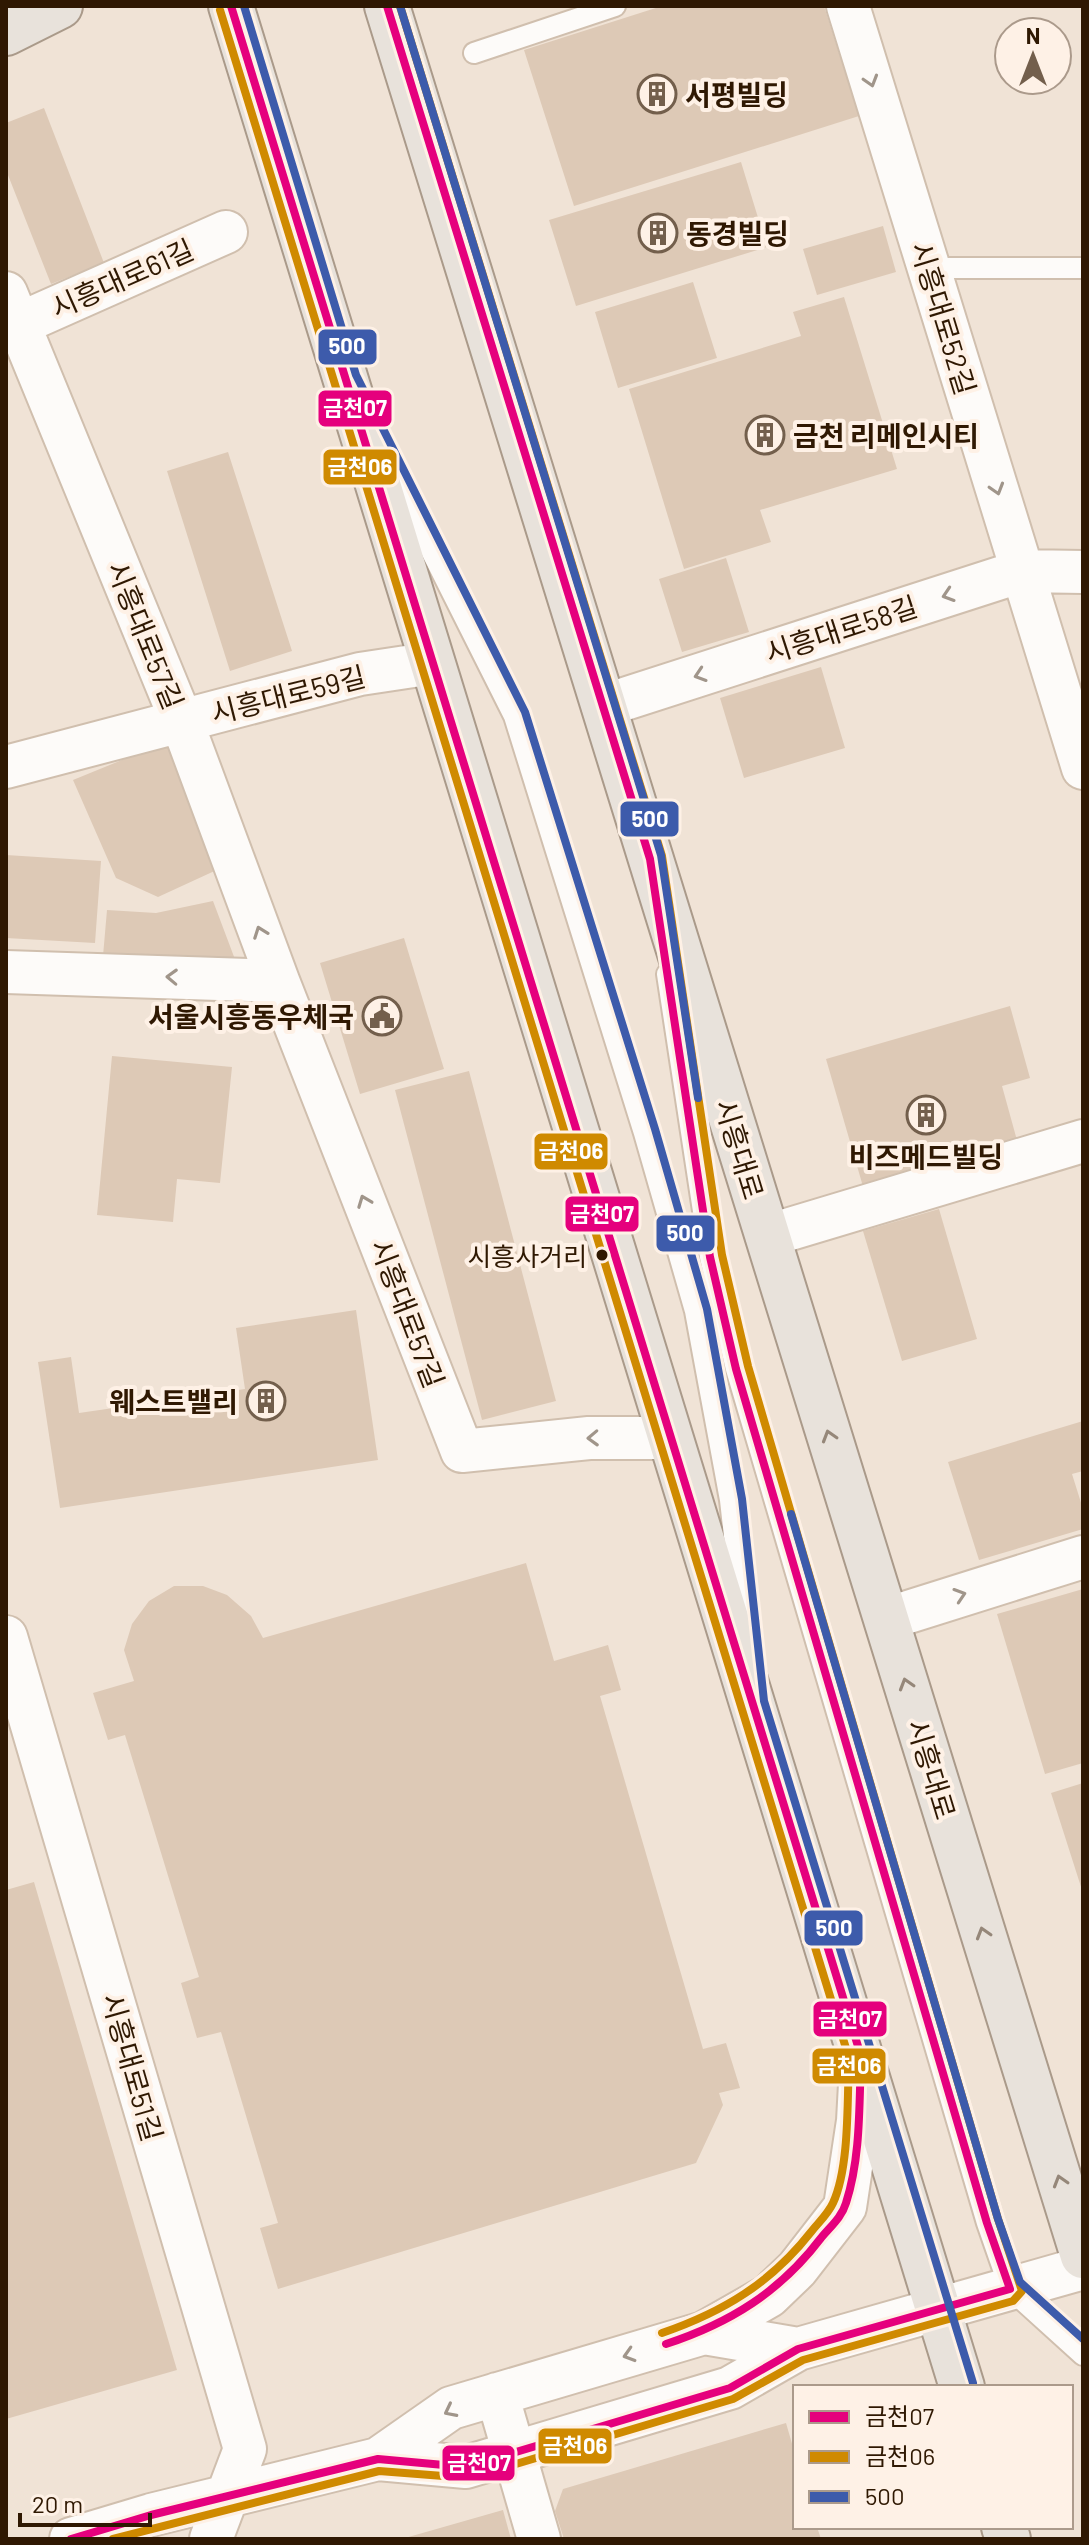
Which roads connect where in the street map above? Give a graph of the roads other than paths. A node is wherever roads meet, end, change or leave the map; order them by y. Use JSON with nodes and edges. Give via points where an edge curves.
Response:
{"nodes":[{"id":1,"x":60,"y":6,"type":"edge"},
{"id":2,"x":231,"y":6,"type":"edge"},
{"id":3,"x":387,"y":6,"type":"edge"},
{"id":4,"x":615,"y":6,"type":"edge"},
{"id":5,"x":848,"y":6,"type":"edge"},
{"id":6,"x":6,"y":33,"type":"edge"},
{"id":7,"x":474,"y":53,"type":"dead end"},
{"id":8,"x":226,"y":232,"type":"dead end"},
{"id":9,"x":929,"y":268,"type":"junction"},
{"id":10,"x":1083,"y":268,"type":"edge"},
{"id":11,"x":14,"y":327,"type":"edge"},
{"id":12,"x":345,"y":379,"type":"junction"},
{"id":13,"x":1022,"y":571,"type":"junction"},
{"id":14,"x":1083,"y":572,"type":"edge"},
{"id":15,"x":433,"y":663,"type":"junction"},
{"id":16,"x":603,"y":706,"type":"junction"},
{"id":17,"x":182,"y":722,"type":"junction"},
{"id":18,"x":6,"y":767,"type":"edge"},
{"id":19,"x":1083,"y":768,"type":"edge"},
{"id":20,"x":650,"y":859,"type":"junction"},
{"id":21,"x":6,"y":972,"type":"edge"},
{"id":22,"x":278,"y":981,"type":"junction"},
{"id":23,"x":1083,"y":1141,"type":"edge"},
{"id":24,"x":767,"y":1236,"type":"junction"},
{"id":25,"x":671,"y":1438,"type":"junction"},
{"id":26,"x":1083,"y":1557,"type":"edge"},
{"id":27,"x":886,"y":1619,"type":"junction"},
{"id":28,"x":6,"y":1637,"type":"edge"},
{"id":29,"x":752,"y":1703,"type":"junction"},
{"id":30,"x":861,"y":2056,"type":"junction"},
{"id":31,"x":1083,"y":2256,"type":"edge"},
{"id":32,"x":1083,"y":2268,"type":"edge"},
{"id":33,"x":1010,"y":2289,"type":"junction"},
{"id":34,"x":938,"y":2309,"type":"junction"},
{"id":35,"x":704,"y":2333,"type":"junction"},
{"id":36,"x":798,"y":2349,"type":"junction"},
{"id":37,"x":1083,"y":2355,"type":"edge"},
{"id":38,"x":961,"y":2385,"type":"edge"},
{"id":39,"x":497,"y":2394,"type":"junction"},
{"id":40,"x":514,"y":2452,"type":"junction"},
{"id":41,"x":378,"y":2459,"type":"junction"},
{"id":42,"x":228,"y":2497,"type":"junction"},
{"id":43,"x":71,"y":2539,"type":"edge"},
{"id":44,"x":211,"y":2539,"type":"edge"},
{"id":45,"x":539,"y":2539,"type":"edge"}],
"edges":[{"from":1,"to":6,"type":"main road"},
{"from":2,"to":12,"type":"main road"},
{"from":3,"to":16,"type":"main road","name":"시흥대로"},
{"from":4,"to":7,"type":"lane"},
{"from":5,"to":9,"type":"street","name":"시흥대로52길","one_way":true},
{"from":8,"to":11,"type":"street","name":"시흥대로61길"},
{"from":9,"to":10,"type":"lane"},
{"from":9,"to":13,"type":"street","name":"시흥대로52길","one_way":true},
{"from":11,"to":17,"type":"street","name":"시흥대로57길"},
{"from":12,"to":15,"type":"main road"},
{"from":12,"to":29,"type":"lane","via":[[514,716],[644,1133],[683,1265],[707,1374],[730,1500]]},
{"from":13,"to":14,"type":"street","name":"시흥대로58길"},
{"from":13,"to":16,"type":"street","name":"시흥대로58길","one_way":true},
{"from":13,"to":19,"type":"street","name":"시흥대로52길"},
{"from":15,"to":17,"type":"street","name":"시흥대로59길","via":[[360,674]]},
{"from":15,"to":25,"type":"main road"},
{"from":16,"to":20,"type":"main road","name":"시흥대로"},
{"from":17,"to":18,"type":"street","name":"시흥대로59길"},
{"from":22,"to":17,"type":"street","name":"시흥대로57길","one_way":true},
{"from":20,"to":24,"type":"main road","name":"시흥대로"},
{"from":20,"to":33,"type":"lane","via":[[710,1257],[736,1369]]},
{"from":22,"to":21,"type":"street","one_way":true},
{"from":25,"to":22,"type":"street","name":"시흥대로57길","one_way":true,"via":[[589,1438],[462,1451]]},
{"from":23,"to":24,"type":"street","name":"시흥대로"},
{"from":27,"to":24,"type":"main road","name":"시흥대로","one_way":true},
{"from":25,"to":29,"type":"main road"},
{"from":27,"to":26,"type":"street","one_way":true},
{"from":31,"to":27,"type":"main road","name":"시흥대로","one_way":true},
{"from":28,"to":42,"type":"street","name":"시흥대로51길","via":[[245,2449]]},
{"from":29,"to":30,"type":"main road"},
{"from":30,"to":34,"type":"main road"},
{"from":30,"to":35,"type":"street","via":[[845,2207],[769,2296]]},
{"from":32,"to":33,"type":"street"},
{"from":33,"to":34,"type":"street"},
{"from":33,"to":37,"type":"lane"},
{"from":34,"to":36,"type":"street"},
{"from":34,"to":38,"type":"main road"},
{"from":35,"to":36,"type":"street"},
{"from":35,"to":39,"type":"street","one_way":true},
{"from":36,"to":40,"type":"street","via":[[730,2388]]},
{"from":39,"to":40,"type":"street"},
{"from":39,"to":41,"type":"street","one_way":true,"via":[[451,2408]]},
{"from":40,"to":41,"type":"street","via":[[466,2467]]},
{"from":40,"to":45,"type":"street"},
{"from":41,"to":42,"type":"street"},
{"from":42,"to":43,"type":"street"},
{"from":42,"to":44,"type":"street","name":"시흥대로51길"}]}
